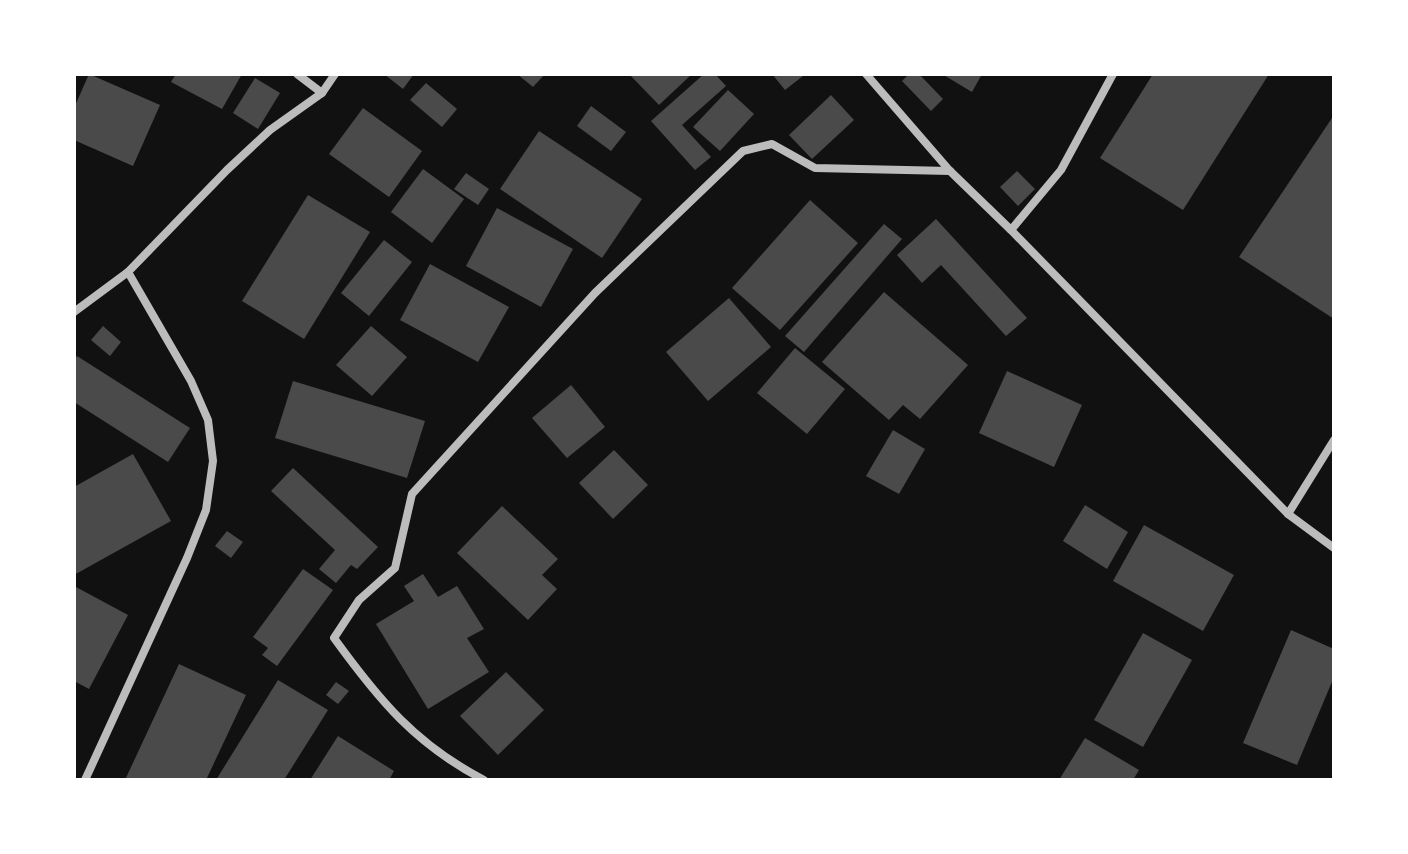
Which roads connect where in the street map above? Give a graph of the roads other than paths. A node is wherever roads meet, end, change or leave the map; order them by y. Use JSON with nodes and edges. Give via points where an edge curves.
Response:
{"nodes":[{"id":1,"x":297,"y":74,"type":"edge"},
{"id":2,"x":335,"y":74,"type":"edge"},
{"id":3,"x":866,"y":74,"type":"edge"},
{"id":4,"x":1113,"y":74,"type":"edge"},
{"id":5,"x":322,"y":93,"type":"junction"},
{"id":6,"x":950,"y":171,"type":"junction"},
{"id":7,"x":1011,"y":230,"type":"junction"},
{"id":8,"x":128,"y":272,"type":"junction"},
{"id":9,"x":74,"y":312,"type":"edge"},
{"id":10,"x":1334,"y":440,"type":"edge"},
{"id":11,"x":1288,"y":514,"type":"junction"},
{"id":12,"x":1334,"y":548,"type":"edge"},
{"id":13,"x":85,"y":780,"type":"edge"},
{"id":14,"x":484,"y":780,"type":"edge"}],
"edges":[{"from":1,"to":5,"type":"street"},
{"from":2,"to":5,"type":"street"},
{"from":3,"to":6,"type":"street"},
{"from":4,"to":7,"type":"street","via":[[1061,170]]},
{"from":5,"to":8,"type":"street","via":[[270,130]]},
{"from":6,"to":7,"type":"street"},
{"from":6,"to":14,"type":"street","via":[[815,168],[772,144],[743,151],[595,293],[412,494],[395,568],[359,600],[334,638],[374,694],[414,733]]},
{"from":7,"to":11,"type":"street"},
{"from":8,"to":9,"type":"street"},
{"from":8,"to":13,"type":"street","via":[[191,381],[208,420],[213,461],[206,510],[187,558]]},
{"from":10,"to":11,"type":"street"},
{"from":11,"to":12,"type":"street"}]}
